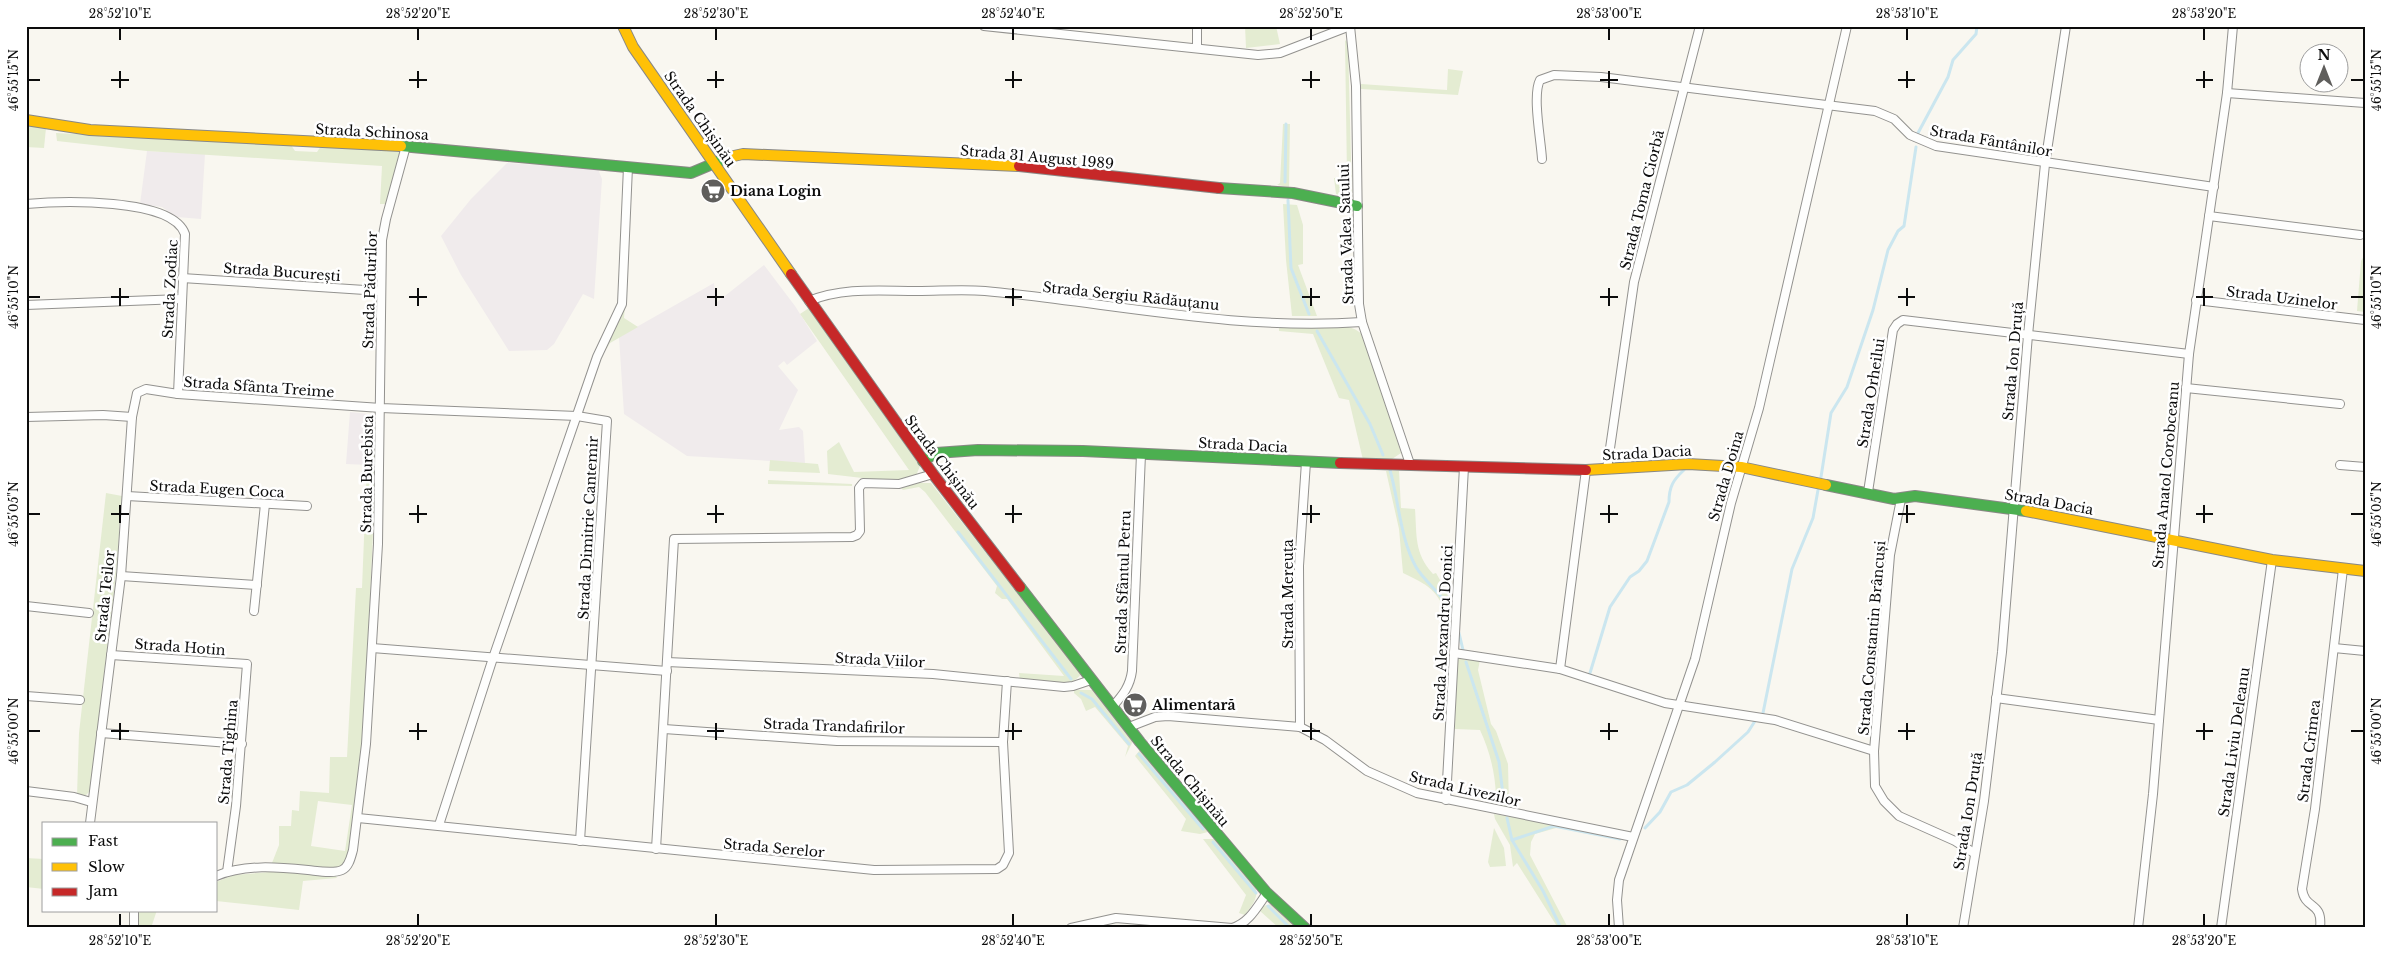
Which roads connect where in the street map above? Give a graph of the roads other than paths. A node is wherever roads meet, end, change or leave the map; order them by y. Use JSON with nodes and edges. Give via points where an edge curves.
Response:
{"nodes":[{"id":1,"x":623,"y":26,"type":"edge"},
{"id":2,"x":984,"y":26,"type":"edge"},
{"id":3,"x":1197,"y":26,"type":"edge"},
{"id":4,"x":1350,"y":26,"type":"edge"},
{"id":5,"x":1700,"y":26,"type":"edge"},
{"id":6,"x":1847,"y":26,"type":"edge"},
{"id":7,"x":2066,"y":26,"type":"edge"},
{"id":8,"x":2234,"y":26,"type":"edge"},
{"id":9,"x":1197,"y":48,"type":"junction"},
{"id":10,"x":1684,"y":88,"type":"junction"},
{"id":11,"x":2227,"y":94,"type":"junction"},
{"id":12,"x":2365,"y":103,"type":"edge"},
{"id":13,"x":1829,"y":104,"type":"junction"},
{"id":14,"x":26,"y":120,"type":"edge"},
{"id":15,"x":406,"y":146,"type":"junction"},
{"id":16,"x":1542,"y":158,"type":"dead end"},
{"id":17,"x":714,"y":163,"type":"junction"},
{"id":18,"x":2045,"y":164,"type":"junction"},
{"id":19,"x":628,"y":167,"type":"junction"},
{"id":20,"x":2214,"y":188,"type":"junction"},
{"id":21,"x":26,"y":204,"type":"edge"},
{"id":22,"x":1357,"y":206,"type":"junction"},
{"id":23,"x":2209,"y":216,"type":"junction"},
{"id":24,"x":2360,"y":235,"type":"dead end"},
{"id":25,"x":182,"y":278,"type":"junction"},
{"id":26,"x":380,"y":291,"type":"junction"},
{"id":27,"x":181,"y":299,"type":"junction"},
{"id":28,"x":2196,"y":300,"type":"junction"},
{"id":29,"x":809,"y":301,"type":"junction"},
{"id":30,"x":26,"y":305,"type":"edge"},
{"id":31,"x":2365,"y":320,"type":"edge"},
{"id":32,"x":1362,"y":322,"type":"junction"},
{"id":33,"x":2028,"y":335,"type":"junction"},
{"id":34,"x":2189,"y":354,"type":"junction"},
{"id":35,"x":2186,"y":388,"type":"junction"},
{"id":36,"x":137,"y":393,"type":"joint"},
{"id":37,"x":178,"y":394,"type":"junction"},
{"id":38,"x":2340,"y":404,"type":"dead end"},
{"id":39,"x":381,"y":408,"type":"junction"},
{"id":40,"x":578,"y":416,"type":"junction"},
{"id":41,"x":26,"y":417,"type":"edge"},
{"id":42,"x":132,"y":417,"type":"junction"},
{"id":43,"x":1142,"y":454,"type":"junction"},
{"id":44,"x":923,"y":461,"type":"junction"},
{"id":45,"x":1306,"y":462,"type":"junction"},
{"id":46,"x":1410,"y":464,"type":"junction"},
{"id":47,"x":2340,"y":464,"type":"dead end"},
{"id":48,"x":1464,"y":466,"type":"junction"},
{"id":49,"x":1741,"y":467,"type":"junction"},
{"id":50,"x":2365,"y":467,"type":"edge"},
{"id":51,"x":1606,"y":469,"type":"junction"},
{"id":52,"x":1586,"y":470,"type":"junction"},
{"id":53,"x":933,"y":474,"type":"junction"},
{"id":54,"x":1868,"y":492,"type":"junction"},
{"id":55,"x":127,"y":496,"type":"junction"},
{"id":56,"x":1901,"y":499,"type":"junction"},
{"id":57,"x":266,"y":504,"type":"junction"},
{"id":58,"x":307,"y":506,"type":"dead end"},
{"id":59,"x":2013,"y":508,"type":"junction"},
{"id":60,"x":2173,"y":540,"type":"junction"},
{"id":61,"x":2272,"y":560,"type":"junction"},
{"id":62,"x":2343,"y":568,"type":"junction"},
{"id":63,"x":2365,"y":571,"type":"edge"},
{"id":64,"x":120,"y":576,"type":"junction"},
{"id":65,"x":257,"y":585,"type":"junction"},
{"id":66,"x":26,"y":606,"type":"edge"},
{"id":67,"x":254,"y":611,"type":"dead end"},
{"id":68,"x":89,"y":613,"type":"dead end"},
{"id":69,"x":372,"y":648,"type":"junction"},
{"id":70,"x":2334,"y":648,"type":"junction"},
{"id":71,"x":2365,"y":651,"type":"edge"},
{"id":72,"x":1454,"y":653,"type":"junction"},
{"id":73,"x":111,"y":655,"type":"junction"},
{"id":74,"x":493,"y":658,"type":"junction"},
{"id":75,"x":248,"y":664,"type":"joint"},
{"id":76,"x":592,"y":666,"type":"junction"},
{"id":77,"x":667,"y":667,"type":"junction"},
{"id":78,"x":1560,"y":670,"type":"junction"},
{"id":79,"x":1090,"y":680,"type":"junction"},
{"id":80,"x":1006,"y":681,"type":"junction"},
{"id":81,"x":26,"y":696,"type":"edge"},
{"id":82,"x":1996,"y":698,"type":"junction"},
{"id":83,"x":80,"y":700,"type":"dead end"},
{"id":84,"x":1113,"y":706,"type":"junction"},
{"id":85,"x":1681,"y":706,"type":"junction"},
{"id":86,"x":2160,"y":720,"type":"junction"},
{"id":87,"x":1129,"y":727,"type":"junction"},
{"id":88,"x":1300,"y":727,"type":"junction"},
{"id":89,"x":664,"y":729,"type":"junction"},
{"id":90,"x":101,"y":733,"type":"junction"},
{"id":91,"x":1003,"y":742,"type":"junction"},
{"id":92,"x":242,"y":744,"type":"junction"},
{"id":93,"x":1874,"y":751,"type":"junction"},
{"id":94,"x":26,"y":791,"type":"edge"},
{"id":95,"x":1446,"y":800,"type":"junction"},
{"id":96,"x":92,"y":802,"type":"junction"},
{"id":97,"x":358,"y":818,"type":"junction"},
{"id":98,"x":90,"y":822,"type":"edge"},
{"id":99,"x":439,"y":825,"type":"junction"},
{"id":100,"x":1633,"y":837,"type":"junction"},
{"id":101,"x":580,"y":841,"type":"junction"},
{"id":102,"x":656,"y":849,"type":"junction"},
{"id":103,"x":1974,"y":853,"type":"junction"},
{"id":104,"x":227,"y":872,"type":"junction"},
{"id":105,"x":218,"y":875,"type":"edge"},
{"id":106,"x":1267,"y":893,"type":"junction"},
{"id":107,"x":134,"y":912,"type":"edge"},
{"id":108,"x":1249,"y":919,"type":"junction"},
{"id":109,"x":134,"y":928,"type":"edge"},
{"id":110,"x":1071,"y":928,"type":"edge"},
{"id":111,"x":1250,"y":928,"type":"edge"},
{"id":112,"x":1304,"y":928,"type":"edge"},
{"id":113,"x":1619,"y":928,"type":"edge"},
{"id":114,"x":1964,"y":928,"type":"edge"},
{"id":115,"x":2138,"y":928,"type":"edge"},
{"id":116,"x":2221,"y":928,"type":"edge"},
{"id":117,"x":2320,"y":928,"type":"edge"}],
"edges":[{"from":1,"to":17,"type":"street","name":"Strada Chișinău","via":[[633,47]]},
{"from":2,"to":9,"type":"street"},
{"from":3,"to":9,"type":"street"},
{"from":4,"to":9,"type":"street","via":[[1280,53]]},
{"from":4,"to":22,"type":"street","name":"Strada Valea Satului","via":[[1356,86]]},
{"from":5,"to":10,"type":"street","name":"Strada Toma Ciorbă"},
{"from":6,"to":13,"type":"street","name":"Strada Doina"},
{"from":7,"to":18,"type":"street","name":"Strada Ion Druță"},
{"from":8,"to":11,"type":"street","name":"Strada Anatol Corobceanu"},
{"from":10,"to":13,"type":"street","name":"Strada Fântânilor"},
{"from":10,"to":16,"type":"street","via":[[1601,77],[1545,77],[1537,85]]},
{"from":10,"to":51,"type":"street","name":"Strada Toma Ciorbă","via":[[1634,282]]},
{"from":11,"to":12,"type":"street"},
{"from":11,"to":20,"type":"street","name":"Strada Anatol Corobceanu"},
{"from":13,"to":18,"type":"street","name":"Strada Fântânilor","via":[[1886,114],[1910,135],[1936,146]]},
{"from":13,"to":49,"type":"street","name":"Strada Doina","via":[[1759,408]]},
{"from":14,"to":15,"type":"street","name":"Strada Schinosa","via":[[90,130]]},
{"from":15,"to":19,"type":"street","name":"Strada Schinosa"},
{"from":15,"to":26,"type":"street","name":"Strada Pădurilor","via":[[384,226]]},
{"from":17,"to":19,"type":"street","name":"Strada Schinosa","via":[[691,173]]},
{"from":17,"to":22,"type":"street","name":"Strada 31 August 1989","via":[[743,154],[1032,167],[1215,188],[1293,193]]},
{"from":17,"to":29,"type":"street","name":"Strada Chișinău"},
{"from":18,"to":20,"type":"street","name":"Strada Fântânilor"},
{"from":18,"to":33,"type":"street","name":"Strada Ion Druță"},
{"from":19,"to":40,"type":"street","via":[[622,304],[597,357]]},
{"from":20,"to":23,"type":"street","name":"Strada Anatol Corobceanu"},
{"from":21,"to":25,"type":"street","name":"Strada Zodiac","via":[[72,202],[157,211],[171,218],[185,234]]},
{"from":22,"to":32,"type":"street","name":"Strada Valea Satului"},
{"from":23,"to":24,"type":"street"},
{"from":23,"to":28,"type":"street","name":"Strada Anatol Corobceanu"},
{"from":25,"to":26,"type":"street","name":"Strada București"},
{"from":25,"to":27,"type":"street","name":"Strada Zodiac"},
{"from":26,"to":39,"type":"street","name":"Strada Pădurilor"},
{"from":27,"to":30,"type":"street"},
{"from":27,"to":37,"type":"street","name":"Strada Zodiac"},
{"from":28,"to":31,"type":"street","name":"Strada Uzinelor"},
{"from":28,"to":34,"type":"street","name":"Strada Anatol Corobceanu"},
{"from":29,"to":32,"type":"street","name":"Strada Sergiu Rădăuțanu","via":[[830,293],[858,291],[984,291],[1260,322]]},
{"from":29,"to":44,"type":"street","name":"Strada Chișinău"},
{"from":32,"to":46,"type":"street","name":"Strada Valea Satului"},
{"from":33,"to":34,"type":"street","name":"Strada Orheilui"},
{"from":33,"to":54,"type":"street","name":"Strada Orheilui","via":[[1903,320],[1897,324],[1893,330]]},
{"from":33,"to":59,"type":"street","name":"Strada Ion Druță"},
{"from":34,"to":35,"type":"street","name":"Strada Anatol Corobceanu"},
{"from":35,"to":38,"type":"street"},
{"from":35,"to":60,"type":"street","name":"Strada Anatol Corobceanu"},
{"from":36,"to":37,"type":"street","name":"Strada Sfânta Treime","via":[[146,389]]},
{"from":36,"to":42,"type":"street","name":"Strada Teilor"},
{"from":37,"to":39,"type":"street","name":"Strada Sfânta Treime"},
{"from":39,"to":40,"type":"street","name":"Strada Burebista"},
{"from":39,"to":69,"type":"street","name":"Strada Burebista"},
{"from":40,"to":74,"type":"street"},
{"from":40,"to":76,"type":"street","name":"Strada Dimitrie Cantemir","via":[[607,421]]},
{"from":41,"to":42,"type":"street"},
{"from":42,"to":55,"type":"street","name":"Strada Teilor"},
{"from":43,"to":44,"type":"street","name":"Strada Dacia","via":[[978,450],[936,453]]},
{"from":43,"to":45,"type":"street","name":"Strada Dacia"},
{"from":43,"to":84,"type":"street","name":"Strada Sfântul Petru","via":[[1131,681]]},
{"from":44,"to":53,"type":"street","name":"Strada Chișinău"},
{"from":45,"to":46,"type":"street","name":"Strada Dacia"},
{"from":45,"to":88,"type":"street","name":"Strada Mereuța","via":[[1300,549]]},
{"from":46,"to":48,"type":"street","name":"Strada Dacia"},
{"from":47,"to":50,"type":"street"},
{"from":48,"to":52,"type":"street","name":"Strada Dacia"},
{"from":48,"to":72,"type":"street","name":"Strada Alexandru Donici"},
{"from":49,"to":51,"type":"street","name":"Strada Dacia","via":[[1688,464]]},
{"from":49,"to":54,"type":"street","name":"Strada Dacia"},
{"from":49,"to":85,"type":"street","name":"Strada Doina"},
{"from":51,"to":52,"type":"street","name":"Strada Dacia"},
{"from":52,"to":78,"type":"street"},
{"from":53,"to":77,"type":"street","via":[[899,484],[863,482],[859,488],[860,530],[852,537],[674,538]]},
{"from":53,"to":79,"type":"street","name":"Strada Chișinău"},
{"from":54,"to":56,"type":"street","name":"Strada Dacia"},
{"from":55,"to":57,"type":"street","name":"Strada Eugen Coca"},
{"from":55,"to":64,"type":"street","name":"Strada Teilor"},
{"from":56,"to":59,"type":"street","name":"Strada Dacia","via":[[1915,496]]},
{"from":56,"to":93,"type":"street","name":"Strada Constantin Brâncuși","via":[[1890,555]]},
{"from":57,"to":58,"type":"street","name":"Strada Eugen Coca"},
{"from":57,"to":65,"type":"street"},
{"from":59,"to":60,"type":"street","name":"Strada Dacia"},
{"from":59,"to":82,"type":"street","name":"Strada Ion Druță"},
{"from":60,"to":61,"type":"street","name":"Strada Dacia"},
{"from":60,"to":86,"type":"street","name":"Strada Anatol Corobceanu"},
{"from":61,"to":62,"type":"street","name":"Strada Dacia"},
{"from":61,"to":116,"type":"street","name":"Strada Liviu Deleanu"},
{"from":62,"to":63,"type":"street","name":"Strada Dacia"},
{"from":62,"to":70,"type":"street","name":"Strada Crimea"},
{"from":64,"to":65,"type":"street"},
{"from":64,"to":73,"type":"street","name":"Strada Teilor"},
{"from":65,"to":67,"type":"street"},
{"from":66,"to":68,"type":"street"},
{"from":69,"to":74,"type":"street"},
{"from":69,"to":97,"type":"street","name":"Strada Burebista"},
{"from":70,"to":71,"type":"street"},
{"from":70,"to":117,"type":"street","name":"Strada Crimea","via":[[2302,889],[2303,898],[2320,912]]},
{"from":72,"to":78,"type":"street"},
{"from":72,"to":95,"type":"street","name":"Strada Alexandru Donici"},
{"from":73,"to":75,"type":"street","name":"Strada Hotin"},
{"from":73,"to":90,"type":"street","name":"Strada Teilor"},
{"from":74,"to":76,"type":"street"},
{"from":74,"to":99,"type":"street"},
{"from":75,"to":92,"type":"street","name":"Strada Tighina"},
{"from":76,"to":77,"type":"street"},
{"from":76,"to":101,"type":"street","name":"Strada Dimitrie Cantemir"},
{"from":77,"to":80,"type":"street","name":"Strada Viilor","via":[[933,674]]},
{"from":77,"to":89,"type":"street"},
{"from":78,"to":85,"type":"street"},
{"from":79,"to":80,"type":"street","name":"Strada Viilor","via":[[1073,686]]},
{"from":79,"to":84,"type":"street","name":"Strada Chișinău"},
{"from":80,"to":91,"type":"street","name":"Strada Serelor"},
{"from":81,"to":83,"type":"street"},
{"from":82,"to":86,"type":"street"},
{"from":82,"to":103,"type":"street","name":"Strada Ion Druță","via":[[1981,828]]},
{"from":84,"to":87,"type":"street","name":"Strada Chișinău"},
{"from":85,"to":93,"type":"street","via":[[1775,720]]},
{"from":85,"to":100,"type":"street","name":"Strada Doina"},
{"from":86,"to":115,"type":"street","name":"Strada Anatol Corobceanu"},
{"from":87,"to":88,"type":"street","name":"Strada Livezilor","via":[[1168,716]]},
{"from":87,"to":106,"type":"street","name":"Strada Chișinău"},
{"from":88,"to":95,"type":"street","name":"Strada Livezilor","via":[[1390,783],[1417,794]]},
{"from":89,"to":91,"type":"street","name":"Strada Trandafirilor","via":[[837,741]]},
{"from":89,"to":102,"type":"street"},
{"from":90,"to":92,"type":"street"},
{"from":90,"to":96,"type":"street","name":"Strada Teilor"},
{"from":91,"to":102,"type":"street","name":"Strada Serelor","via":[[1008,853],[1003,865],[997,869],[874,870]]},
{"from":92,"to":104,"type":"street","name":"Strada Tighina"},
{"from":93,"to":103,"type":"street","name":"Strada Constantin Brâncuși","via":[[1875,786],[1884,801],[1899,816]]},
{"from":94,"to":96,"type":"street"},
{"from":95,"to":100,"type":"street","name":"Strada Livezilor"},
{"from":96,"to":98,"type":"street","name":"Strada Teilor"},
{"from":97,"to":99,"type":"street","name":"Strada Serelor"},
{"from":97,"to":104,"type":"street","via":[[353,850],[342,870],[271,867]]},
{"from":99,"to":101,"type":"street","name":"Strada Serelor"},
{"from":100,"to":113,"type":"street","name":"Strada Doina","via":[[1619,880]]},
{"from":101,"to":102,"type":"street","name":"Strada Serelor"},
{"from":103,"to":114,"type":"street","name":"Strada Ion Druță"},
{"from":104,"to":105,"type":"street"},
{"from":106,"to":108,"type":"street"},
{"from":106,"to":112,"type":"street","name":"Strada Chișinău"},
{"from":107,"to":109,"type":"street"},
{"from":108,"to":110,"type":"street","via":[[1232,928],[1116,918]]},
{"from":108,"to":111,"type":"street"}]}
